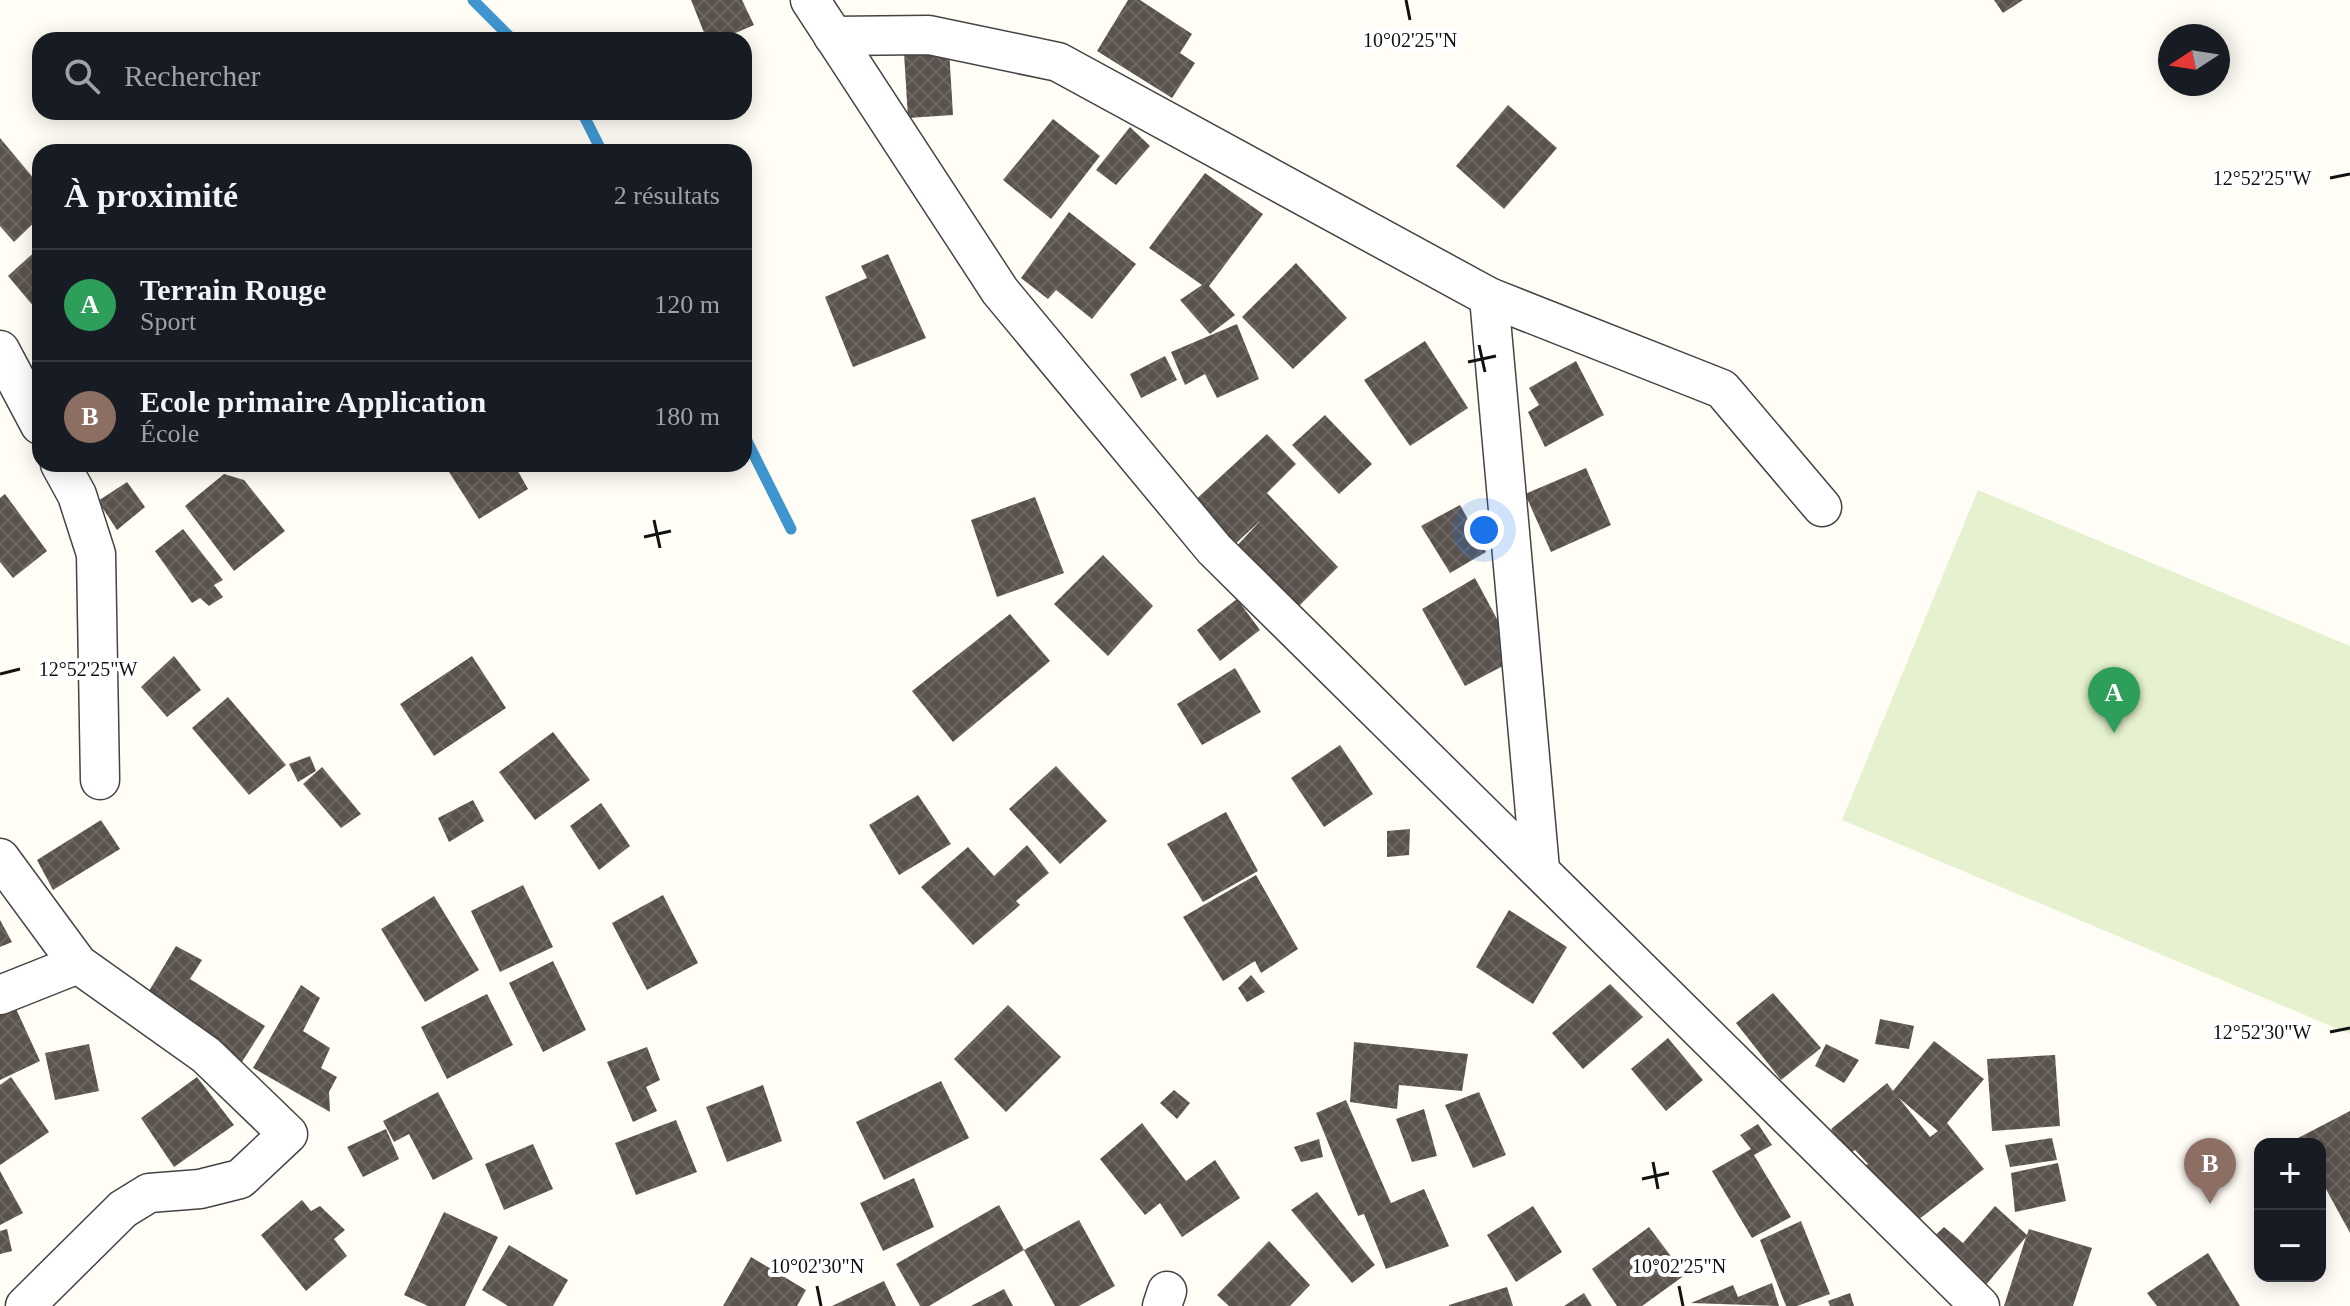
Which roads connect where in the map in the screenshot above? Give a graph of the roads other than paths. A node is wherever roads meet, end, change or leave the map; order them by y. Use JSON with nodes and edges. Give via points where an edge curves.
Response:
{"nodes":[{"id":1,"x":810,"y":0,"type":"edge"},
{"id":2,"x":833,"y":36,"type":"junction"},
{"id":3,"x":1489,"y":297,"type":"junction"},
{"id":4,"x":0,"y":350,"type":"edge"},
{"id":5,"x":32,"y":410,"type":"edge"},
{"id":6,"x":64,"y":472,"type":"edge"},
{"id":7,"x":1822,"y":507,"type":"dead end"},
{"id":8,"x":100,"y":780,"type":"dead end"},
{"id":9,"x":0,"y":858,"type":"edge"},
{"id":10,"x":1540,"y":869,"type":"junction"},
{"id":11,"x":78,"y":964,"type":"junction"},
{"id":12,"x":0,"y":995,"type":"edge"},
{"id":13,"x":25,"y":1306,"type":"edge"},
{"id":14,"x":1980,"y":1306,"type":"edge"}],
"edges":[{"from":1,"to":2,"type":"street"},
{"from":2,"to":3,"type":"street","via":[[929,35],[1058,62]]},
{"from":2,"to":10,"type":"street","via":[[1000,291],[1214,549]]},
{"from":3,"to":7,"type":"street","via":[[1722,389]]},
{"from":3,"to":10,"type":"street"},
{"from":4,"to":5,"type":"street"},
{"from":6,"to":8,"type":"street","via":[[96,554]]},
{"from":9,"to":11,"type":"street"},
{"from":10,"to":14,"type":"street"},
{"from":11,"to":12,"type":"street"},
{"from":11,"to":13,"type":"street","via":[[206,1055],[288,1134],[240,1179],[149,1193],[123,1209]]}]}
